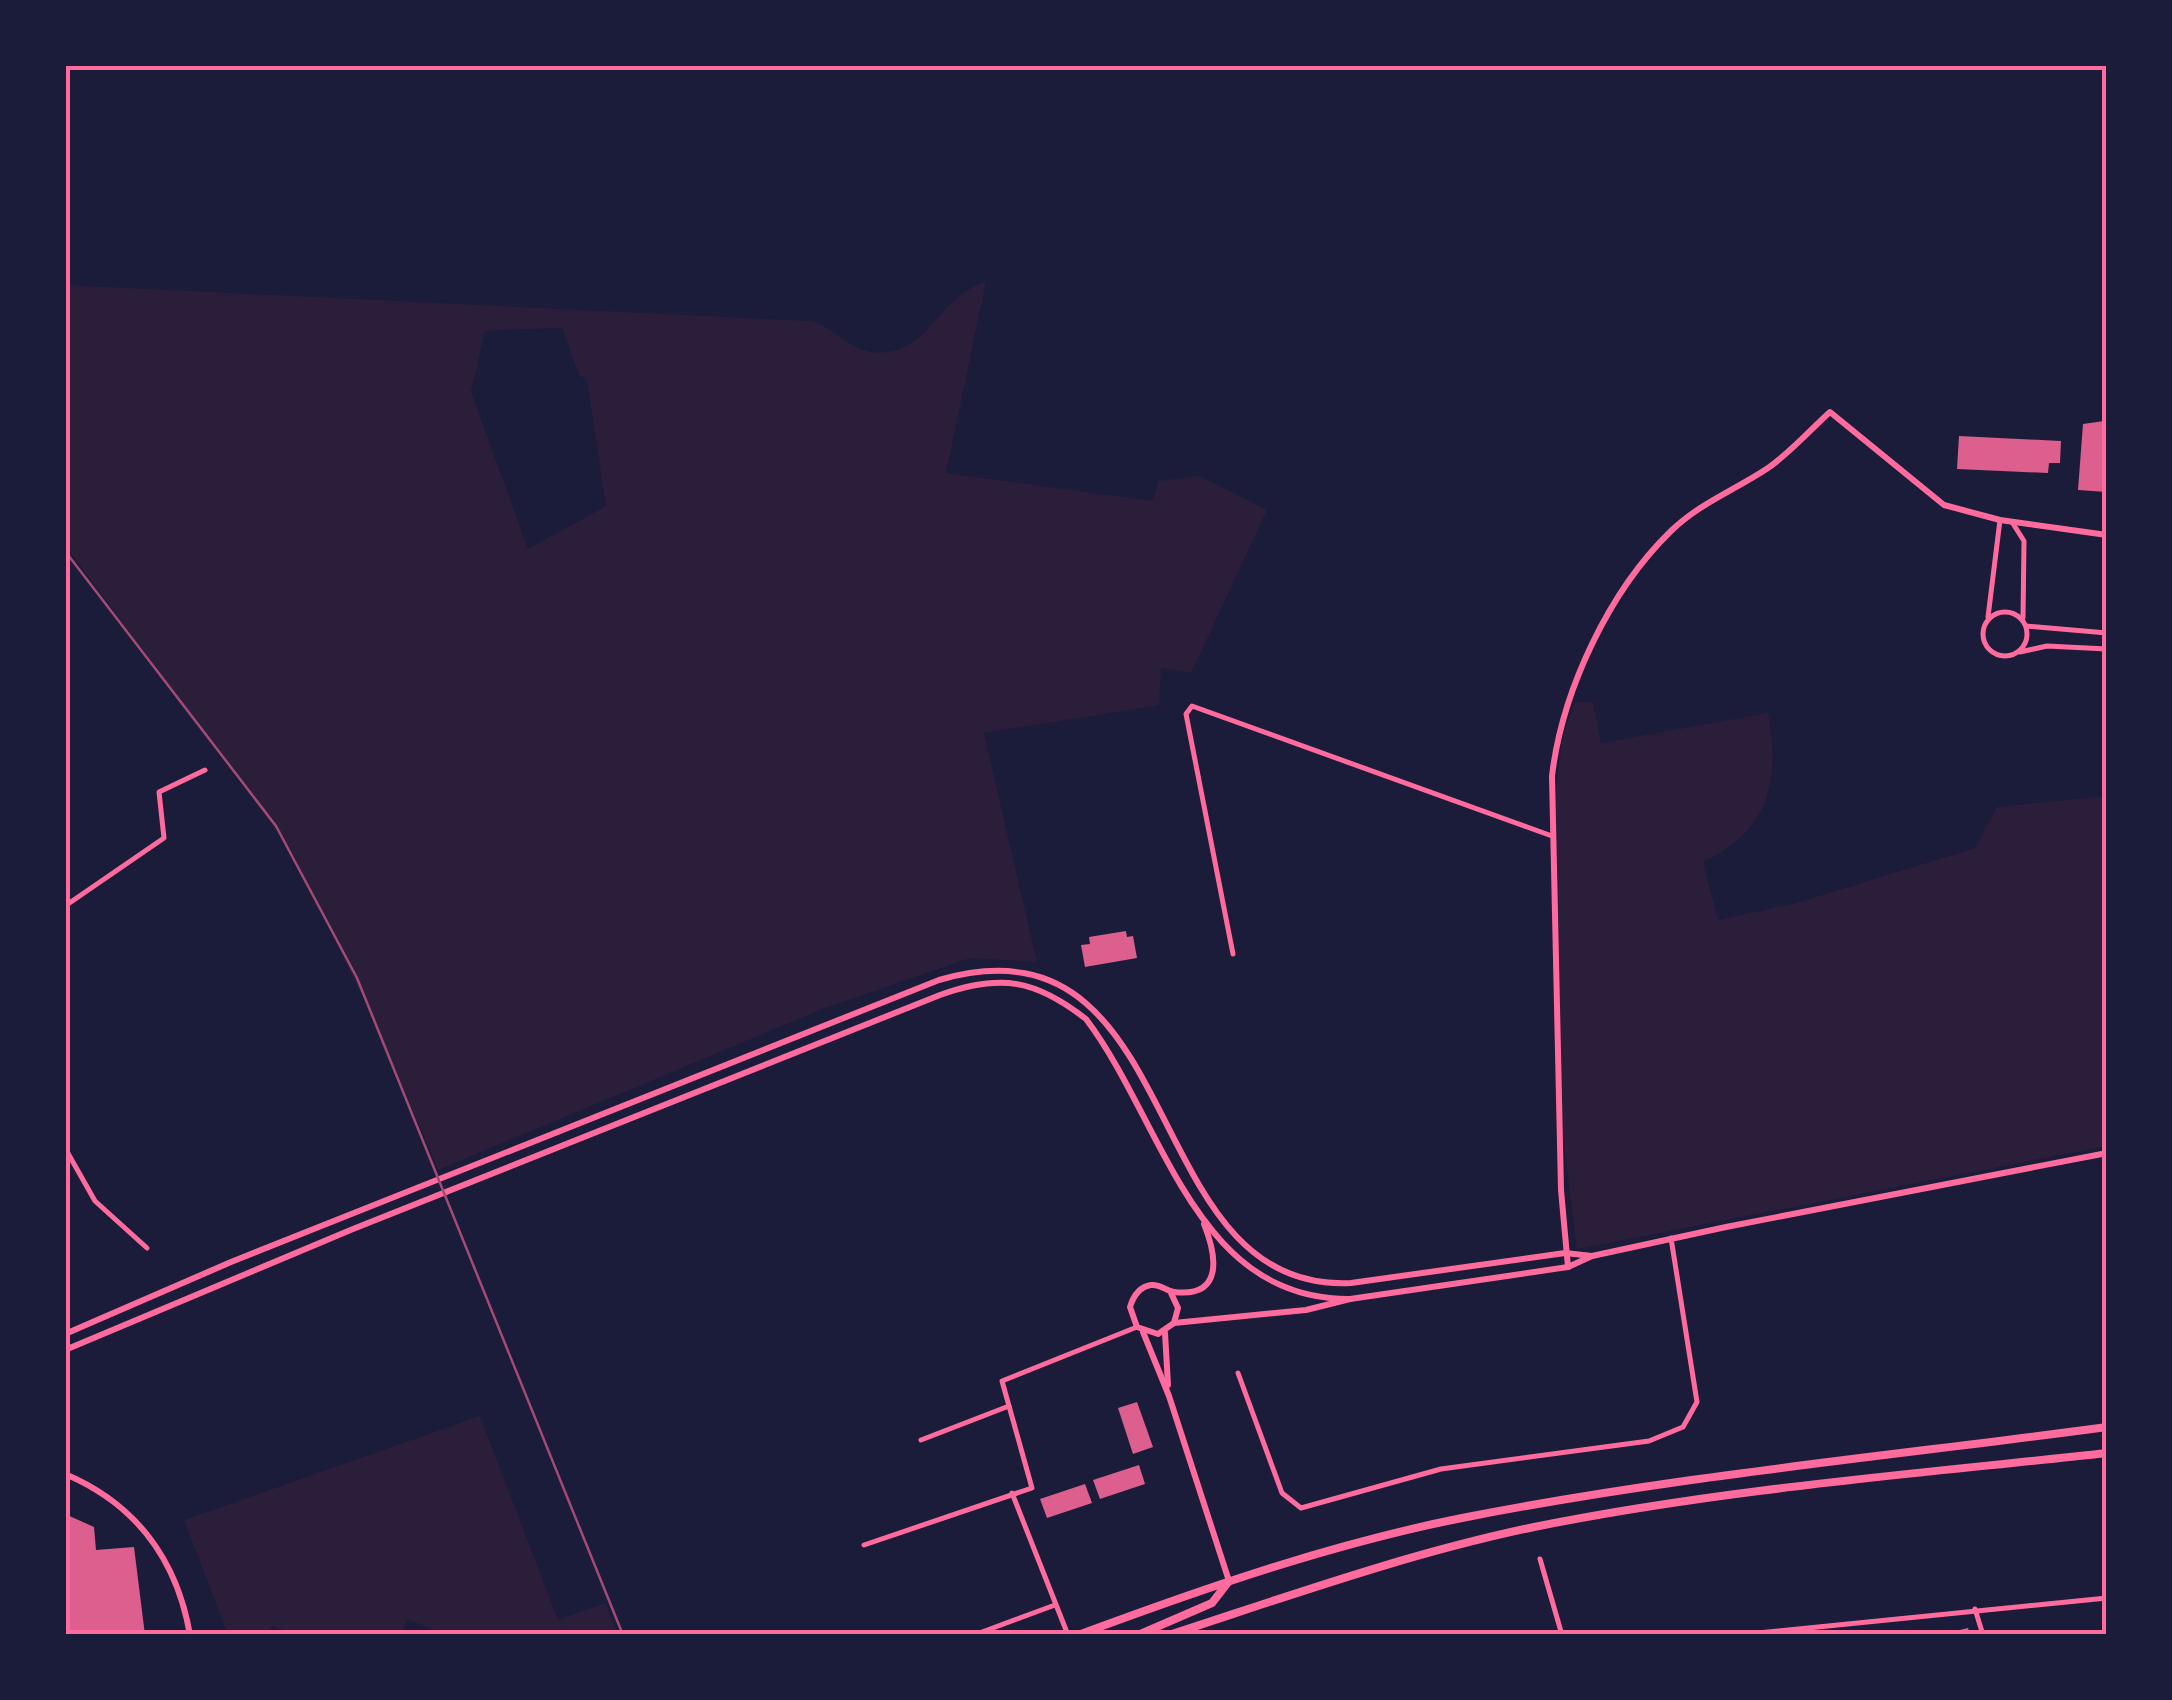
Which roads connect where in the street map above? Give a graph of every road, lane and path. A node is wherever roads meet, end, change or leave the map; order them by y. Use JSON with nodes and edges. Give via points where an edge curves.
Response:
{"nodes":[{"id":1,"x":2000,"y":520,"type":"junction"},
{"id":2,"x":2012,"y":522,"type":"junction"},
{"id":3,"x":2107,"y":538,"type":"edge"},
{"id":4,"x":1987,"y":620,"type":"junction"},
{"id":5,"x":2024,"y":623,"type":"junction"},
{"id":6,"x":2107,"y":632,"type":"edge"},
{"id":7,"x":2107,"y":649,"type":"edge"},
{"id":8,"x":2017,"y":652,"type":"junction"},
{"id":9,"x":205,"y":770,"type":"dead end"},
{"id":10,"x":1552,"y":836,"type":"junction"},
{"id":11,"x":65,"y":906,"type":"edge"},
{"id":12,"x":1233,"y":954,"type":"dead end"},
{"id":13,"x":65,"y":1148,"type":"edge"},
{"id":14,"x":2107,"y":1154,"type":"edge"},
{"id":15,"x":1202,"y":1218,"type":"junction"},
{"id":16,"x":1671,"y":1238,"type":"junction"},
{"id":17,"x":147,"y":1248,"type":"dead end"},
{"id":18,"x":1565,"y":1254,"type":"junction"},
{"id":19,"x":1592,"y":1256,"type":"junction"},
{"id":20,"x":1568,"y":1267,"type":"junction"},
{"id":21,"x":1172,"y":1293,"type":"junction"},
{"id":22,"x":1350,"y":1299,"type":"junction"},
{"id":23,"x":1174,"y":1323,"type":"junction"},
{"id":24,"x":1140,"y":1330,"type":"junction"},
{"id":25,"x":1165,"y":1332,"type":"junction"},
{"id":26,"x":65,"y":1334,"type":"edge"},
{"id":27,"x":65,"y":1350,"type":"edge"},
{"id":28,"x":1238,"y":1373,"type":"dead end"},
{"id":29,"x":1170,"y":1396,"type":"junction"},
{"id":30,"x":1009,"y":1406,"type":"junction"},
{"id":31,"x":2107,"y":1427,"type":"edge"},
{"id":32,"x":921,"y":1440,"type":"dead end"},
{"id":33,"x":2107,"y":1455,"type":"edge"},
{"id":34,"x":65,"y":1474,"type":"edge"},
{"id":35,"x":1012,"y":1494,"type":"junction"},
{"id":36,"x":864,"y":1545,"type":"dead end"},
{"id":37,"x":1540,"y":1559,"type":"dead end"},
{"id":38,"x":1229,"y":1581,"type":"junction"},
{"id":39,"x":2107,"y":1598,"type":"edge"},
{"id":40,"x":1056,"y":1605,"type":"junction"},
{"id":41,"x":1975,"y":1608,"type":"junction"},
{"id":42,"x":1768,"y":1633,"type":"edge"},
{"id":43,"x":190,"y":1635,"type":"edge"},
{"id":44,"x":974,"y":1635,"type":"edge"},
{"id":45,"x":1068,"y":1635,"type":"edge"},
{"id":46,"x":1078,"y":1635,"type":"edge"},
{"id":47,"x":1138,"y":1635,"type":"edge"},
{"id":48,"x":1169,"y":1635,"type":"edge"},
{"id":49,"x":1562,"y":1635,"type":"edge"},
{"id":50,"x":1738,"y":1635,"type":"edge"},
{"id":51,"x":1984,"y":1635,"type":"edge"}],
"edges":[{"from":1,"to":2,"type":"main road"},
{"from":1,"to":4,"type":"street"},
{"from":1,"to":10,"type":"main road","via":[[1944,505],[1830,412],[1772,466],[1671,530],[1626,586],[1556,741]]},
{"from":2,"to":3,"type":"main road"},
{"from":2,"to":5,"type":"street","via":[[2024,541]]},
{"from":4,"to":5,"type":"street","via":[[2005,612]]},
{"from":4,"to":8,"type":"street","via":[[1983,638],[1989,649]]},
{"from":5,"to":6,"type":"street"},
{"from":5,"to":8,"type":"street","via":[[2026,641]]},
{"from":7,"to":8,"type":"street"},
{"from":9,"to":11,"type":"street","via":[[160,792],[164,838]]},
{"from":10,"to":12,"type":"street","via":[[1192,706],[1186,714]]},
{"from":10,"to":18,"type":"main road"},
{"from":13,"to":17,"type":"street","via":[[95,1201]]},
{"from":14,"to":16,"type":"main road"},
{"from":15,"to":21,"type":"main road","via":[[1214,1270],[1200,1287]]},
{"from":15,"to":22,"type":"main road","via":[[1269,1284]]},
{"from":15,"to":27,"type":"main road","via":[[1086,1019],[1040,988],[984,983],[353,1229]]},
{"from":16,"to":19,"type":"main road"},
{"from":16,"to":28,"type":"street","via":[[1696,1402],[1683,1427],[1650,1442],[1441,1469],[1301,1508],[1282,1493]]},
{"from":18,"to":19,"type":"main road"},
{"from":18,"to":20,"type":"main road"},
{"from":18,"to":26,"type":"main road","via":[[1351,1284],[1294,1278],[1252,1254],[1214,1205],[1102,1017],[1057,981],[1000,969],[939,980],[249,1254]]},
{"from":19,"to":20,"type":"main road"},
{"from":20,"to":22,"type":"main road"},
{"from":21,"to":23,"type":"main road"},
{"from":21,"to":24,"type":"main road","via":[[1162,1286],[1141,1289],[1130,1307]]},
{"from":22,"to":23,"type":"main road"},
{"from":23,"to":25,"type":"main road"},
{"from":24,"to":25,"type":"main road"},
{"from":24,"to":29,"type":"main road"},
{"from":24,"to":30,"type":"street","via":[[1003,1380]]},
{"from":25,"to":29,"type":"main road"},
{"from":29,"to":38,"type":"main road"},
{"from":30,"to":32,"type":"street"},
{"from":30,"to":35,"type":"street","via":[[1034,1486]]},
{"from":31,"to":38,"type":"highway","via":[[1640,1486],[1458,1519]]},
{"from":33,"to":48,"type":"highway","via":[[1722,1495],[1530,1528],[1395,1562]]},
{"from":34,"to":43,"type":"main road","via":[[109,1496],[164,1556]]},
{"from":35,"to":36,"type":"street"},
{"from":35,"to":40,"type":"street"},
{"from":37,"to":49,"type":"street"},
{"from":38,"to":46,"type":"highway"},
{"from":38,"to":47,"type":"highway","via":[[1212,1604]]},
{"from":39,"to":41,"type":"street"},
{"from":40,"to":44,"type":"street"},
{"from":40,"to":45,"type":"street"},
{"from":41,"to":42,"type":"street"},
{"from":41,"to":51,"type":"street"},
{"from":42,"to":50,"type":"street"}]}
